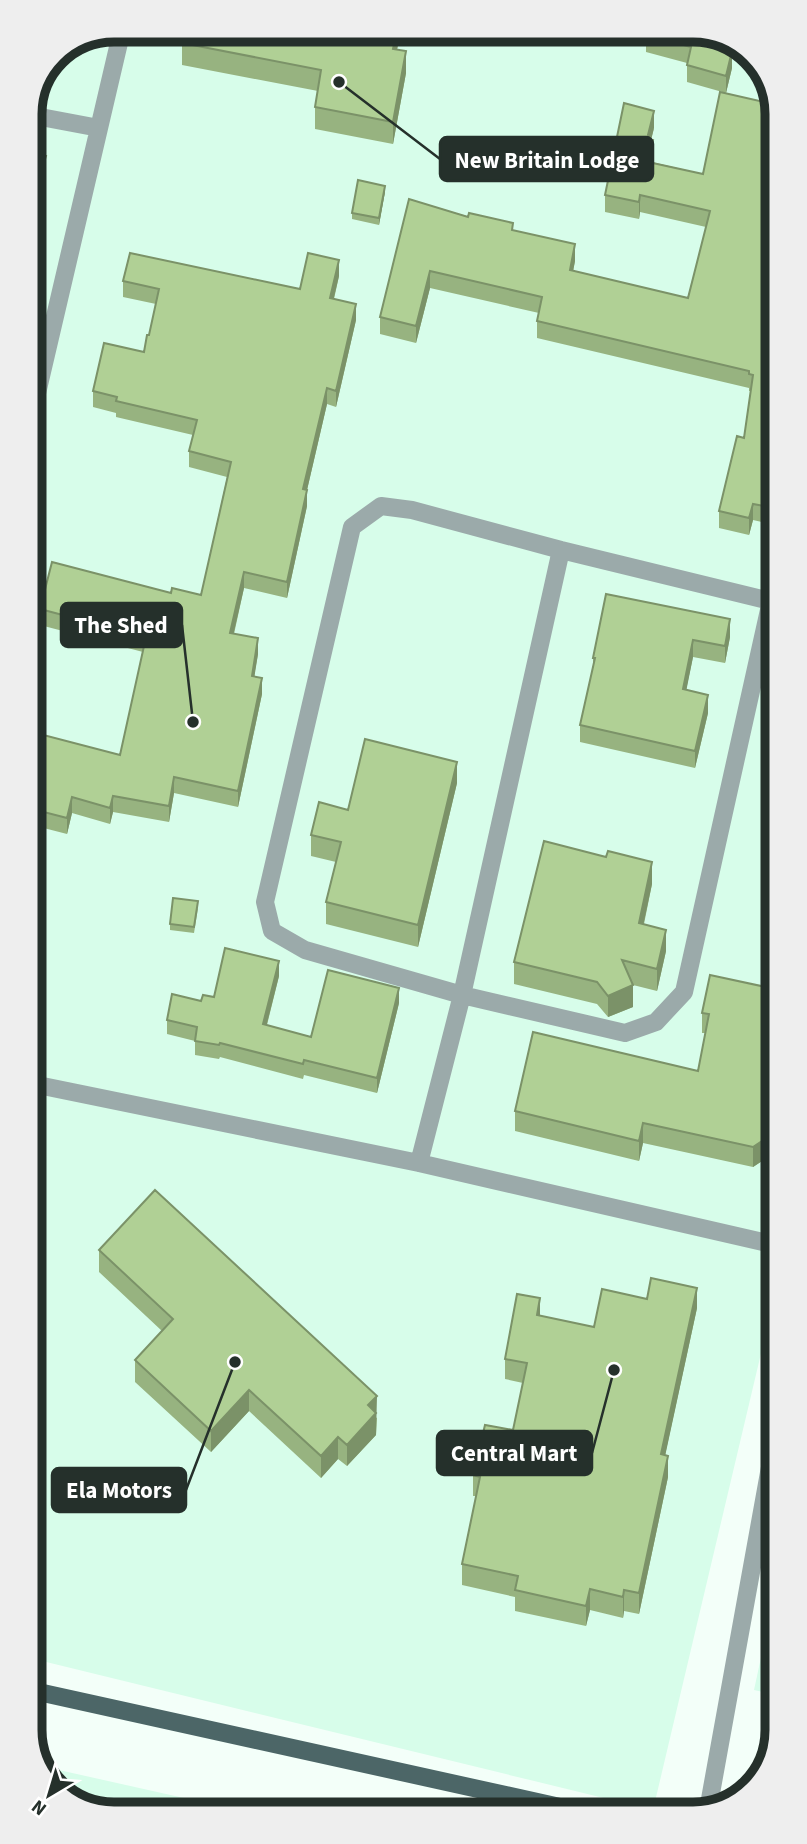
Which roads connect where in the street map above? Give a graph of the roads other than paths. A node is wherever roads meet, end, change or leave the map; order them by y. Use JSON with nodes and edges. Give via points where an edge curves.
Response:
{"nodes":[{"id":1,"x":119,"y":42,"type":"edge"},
{"id":2,"x":42,"y":117,"type":"edge"},
{"id":3,"x":99,"y":128,"type":"junction"},
{"id":4,"x":42,"y":372,"type":"edge"},
{"id":5,"x":561,"y":550,"type":"junction"},
{"id":6,"x":765,"y":599,"type":"edge"},
{"id":7,"x":765,"y":636,"type":"edge"},
{"id":8,"x":462,"y":995,"type":"junction"},
{"id":9,"x":42,"y":1086,"type":"edge"},
{"id":10,"x":419,"y":1163,"type":"junction"},
{"id":11,"x":765,"y":1242,"type":"edge"},
{"id":12,"x":765,"y":1495,"type":"edge"},
{"id":13,"x":42,"y":1693,"type":"edge"},
{"id":14,"x":710,"y":1800,"type":"edge"},
{"id":15,"x":528,"y":1802,"type":"edge"}],
"edges":[{"from":1,"to":3,"type":"street"},
{"from":2,"to":3,"type":"street"},
{"from":3,"to":4,"type":"street"},
{"from":5,"to":6,"type":"street"},
{"from":5,"to":8,"type":"street"},
{"from":5,"to":8,"type":"street","via":[[381,506],[352,527],[265,901],[272,931],[305,950]]},
{"from":7,"to":8,"type":"street","via":[[684,992],[656,1022],[625,1033]]},
{"from":8,"to":10,"type":"street"},
{"from":9,"to":10,"type":"street"},
{"from":10,"to":11,"type":"street"},
{"from":12,"to":14,"type":"street"},
{"from":13,"to":15,"type":"main road"}]}
